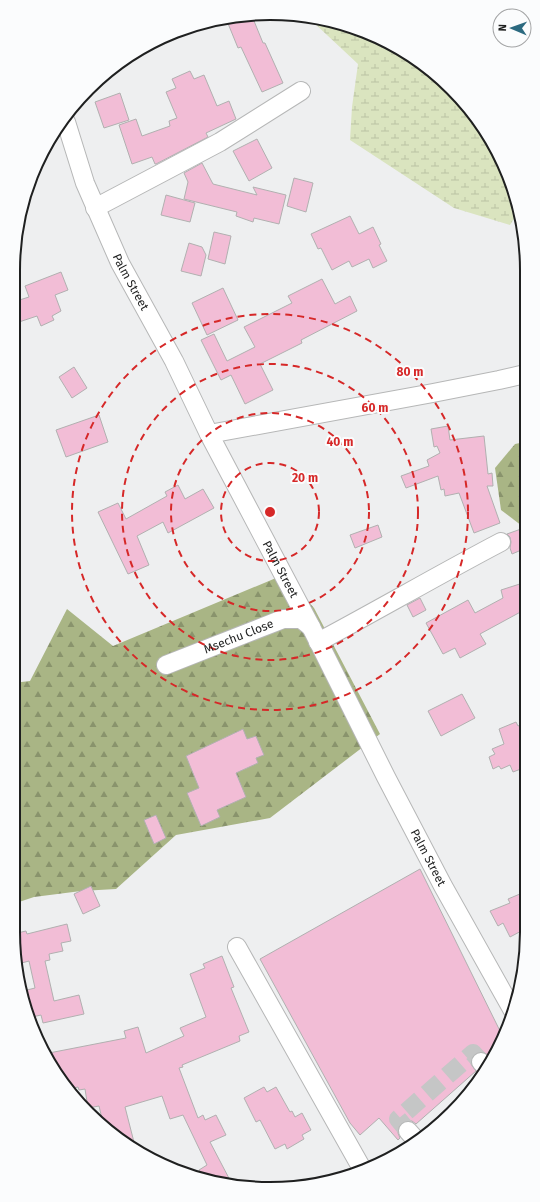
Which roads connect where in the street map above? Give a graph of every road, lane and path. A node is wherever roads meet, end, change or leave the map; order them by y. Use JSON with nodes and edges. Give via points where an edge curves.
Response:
{"nodes":[{"id":1,"x":301,"y":91,"type":"dead end"},
{"id":2,"x":67,"y":125,"type":"edge"},
{"id":3,"x":95,"y":208,"type":"junction"},
{"id":4,"x":520,"y":375,"type":"edge"},
{"id":5,"x":209,"y":434,"type":"junction"},
{"id":6,"x":501,"y":542,"type":"dead end"},
{"id":7,"x":315,"y":634,"type":"junction"},
{"id":8,"x":166,"y":665,"type":"dead end"},
{"id":9,"x":237,"y":947,"type":"dead end"},
{"id":10,"x":509,"y":1004,"type":"edge"},
{"id":11,"x":360,"y":1165,"type":"edge"}],
"edges":[{"from":1,"to":3,"type":"street","via":[[220,142]]},
{"from":2,"to":3,"type":"street","name":"Palm Street"},
{"from":3,"to":5,"type":"street","name":"Palm Street","via":[[120,263],[174,361]]},
{"from":4,"to":5,"type":"street"},
{"from":5,"to":7,"type":"street","name":"Palm Street"},
{"from":6,"to":7,"type":"street","via":[[369,615]]},
{"from":7,"to":8,"type":"street","name":"Msechu Close","via":[[301,619],[283,619]]},
{"from":7,"to":10,"type":"street","name":"Palm Street","via":[[418,838]]},
{"from":9,"to":11,"type":"street"}]}
